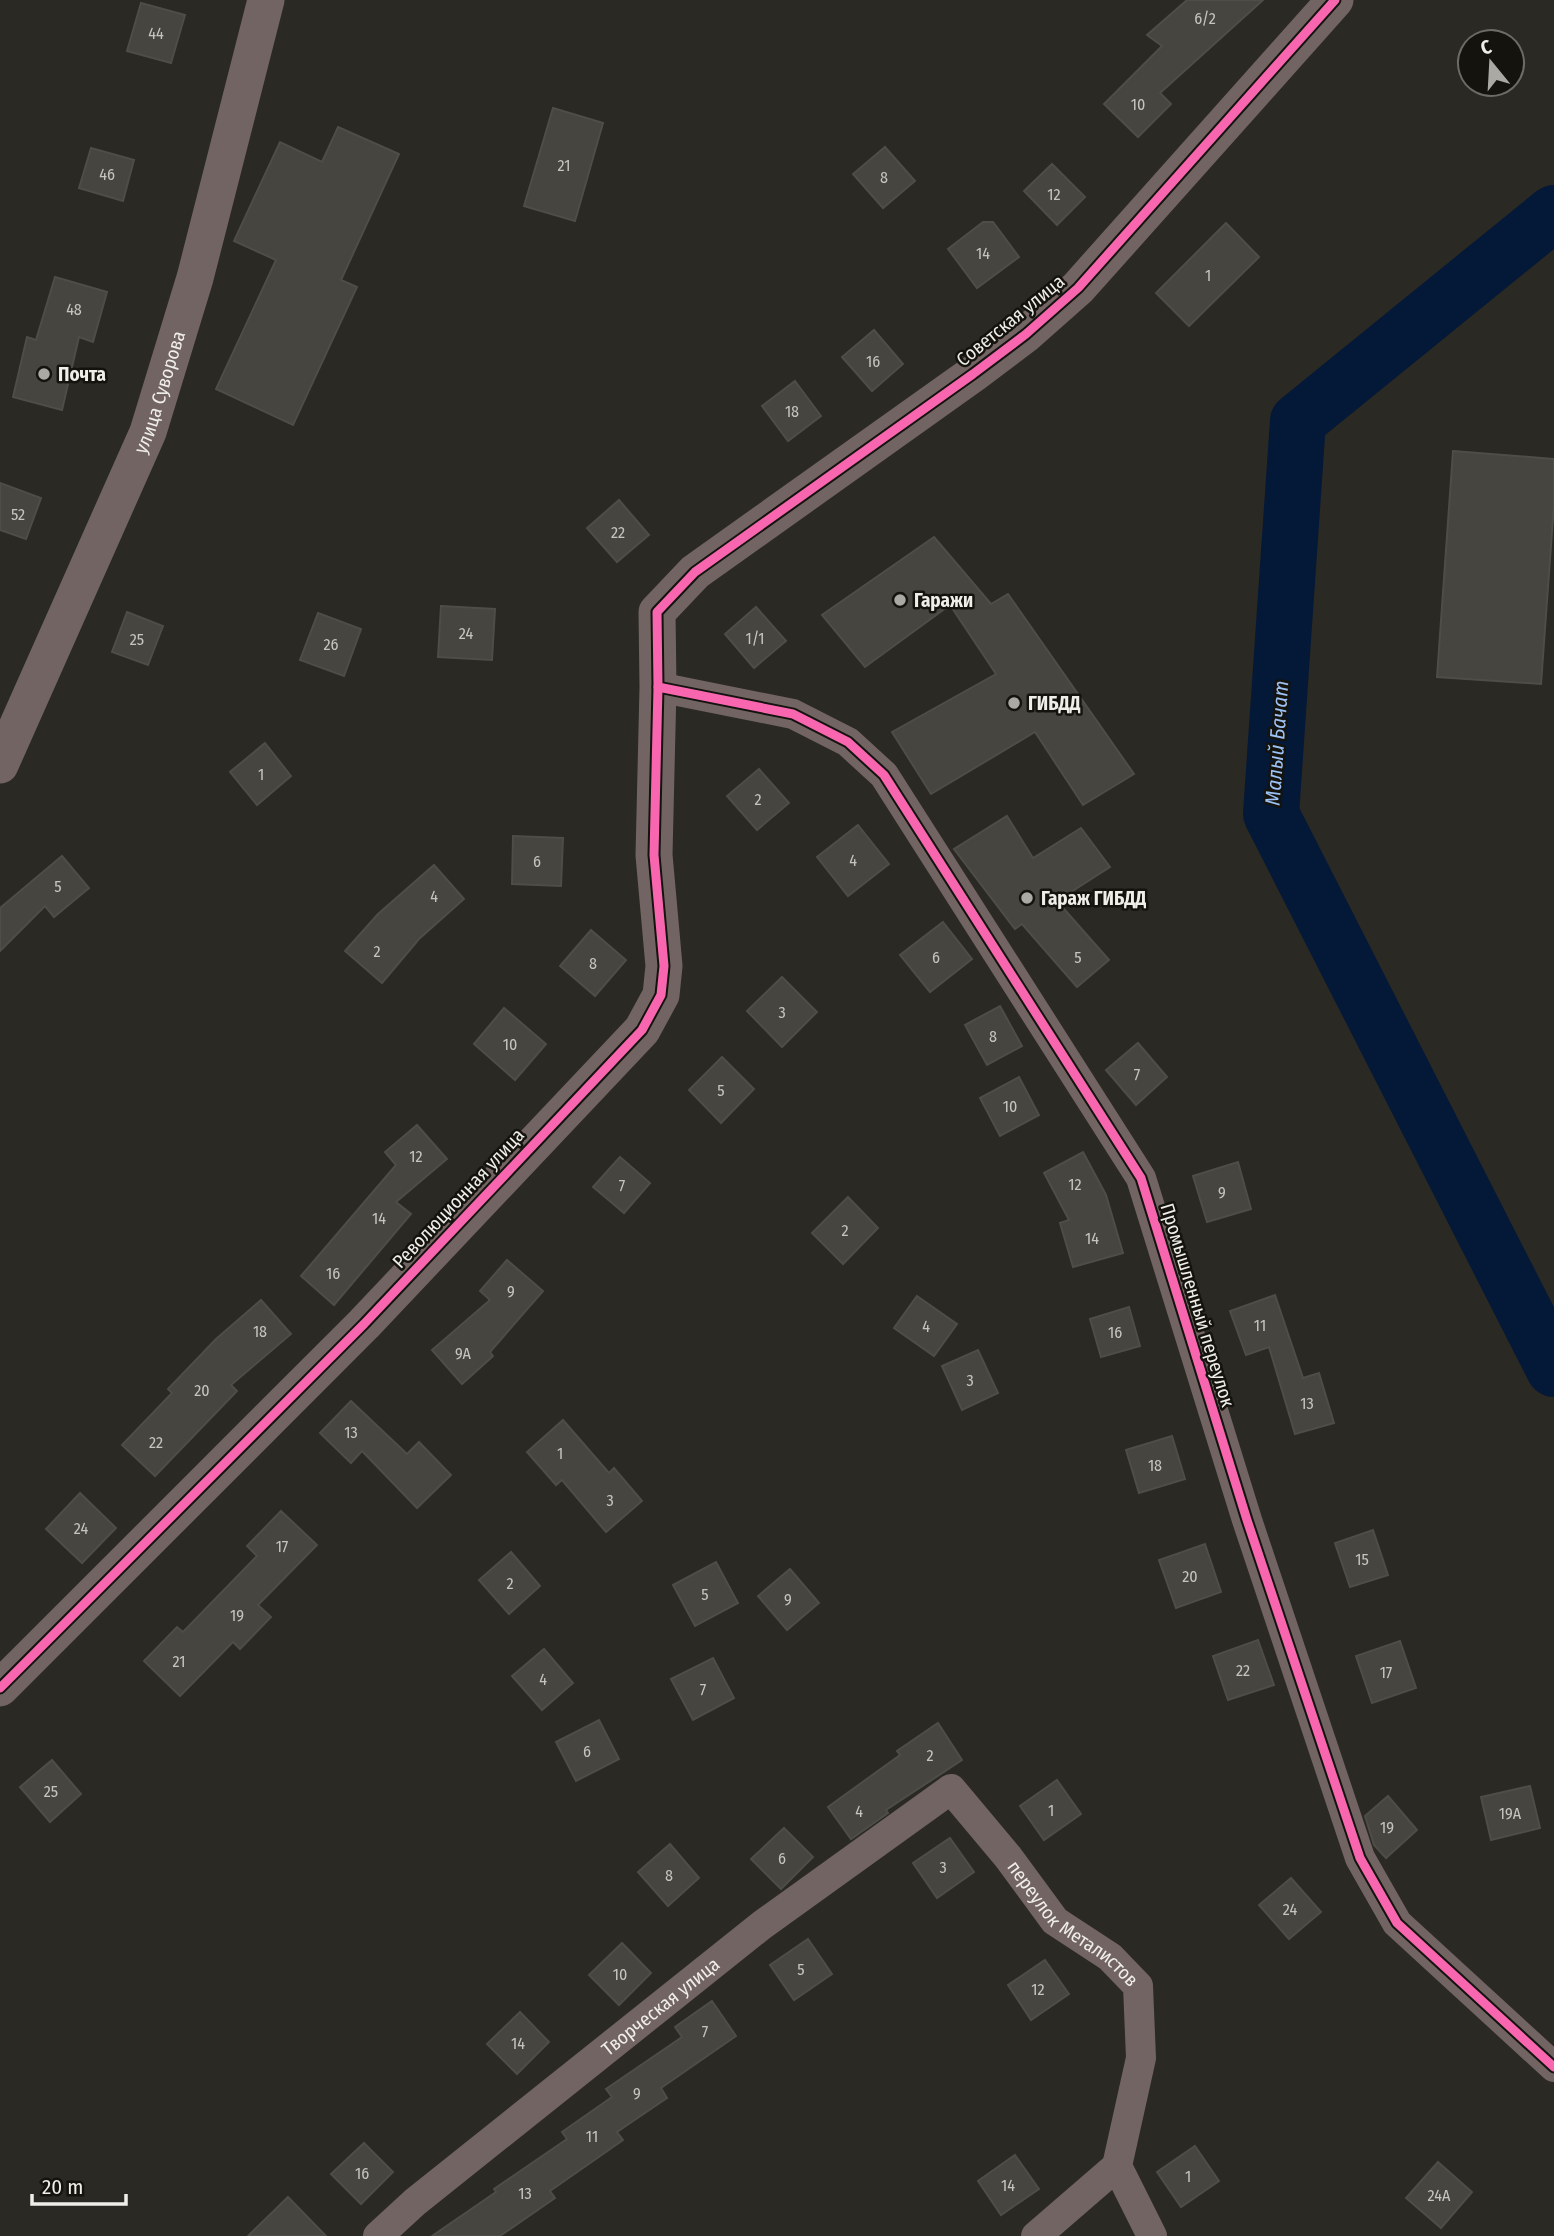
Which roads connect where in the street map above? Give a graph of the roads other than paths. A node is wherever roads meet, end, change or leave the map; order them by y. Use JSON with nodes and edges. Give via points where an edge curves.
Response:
{"nodes":[{"id":1,"x":266,"y":0,"type":"edge"},
{"id":2,"x":1335,"y":0,"type":"edge"},
{"id":3,"x":657,"y":612,"type":"joint"},
{"id":4,"x":658,"y":687,"type":"junction"},
{"id":5,"x":0,"y":765,"type":"edge"},
{"id":6,"x":0,"y":1688,"type":"edge"},
{"id":7,"x":951,"y":1789,"type":"joint"},
{"id":8,"x":1554,"y":2067,"type":"edge"},
{"id":9,"x":1117,"y":2166,"type":"junction"},
{"id":10,"x":379,"y":2236,"type":"edge"},
{"id":11,"x":1036,"y":2236,"type":"edge"},
{"id":12,"x":1152,"y":2236,"type":"edge"}],
"edges":[{"from":1,"to":5,"type":"street","name":"улица Суворова","via":[[195,278],[148,432]]},
{"from":2,"to":3,"type":"street","name":"Советская улица","via":[[1077,288],[973,374],[695,572]]},
{"from":3,"to":4,"type":"street","name":"Революционная улица"},
{"from":4,"to":6,"type":"street","name":"Революционная улица","via":[[654,855],[664,966],[660,995],[642,1030],[364,1324]]},
{"from":4,"to":8,"type":"street","name":"Промышленный переулок","via":[[793,714],[848,742],[884,775],[1141,1178],[1247,1520],[1360,1858],[1397,1923]]},
{"from":7,"to":9,"type":"street","name":"переулок Металистов","via":[[1055,1921],[1110,1957],[1138,1986],[1141,2058]]},
{"from":7,"to":10,"type":"street","name":"Творческая улица","via":[[762,1925],[415,2202]]},
{"from":9,"to":11,"type":"street"},
{"from":9,"to":12,"type":"street"}]}
